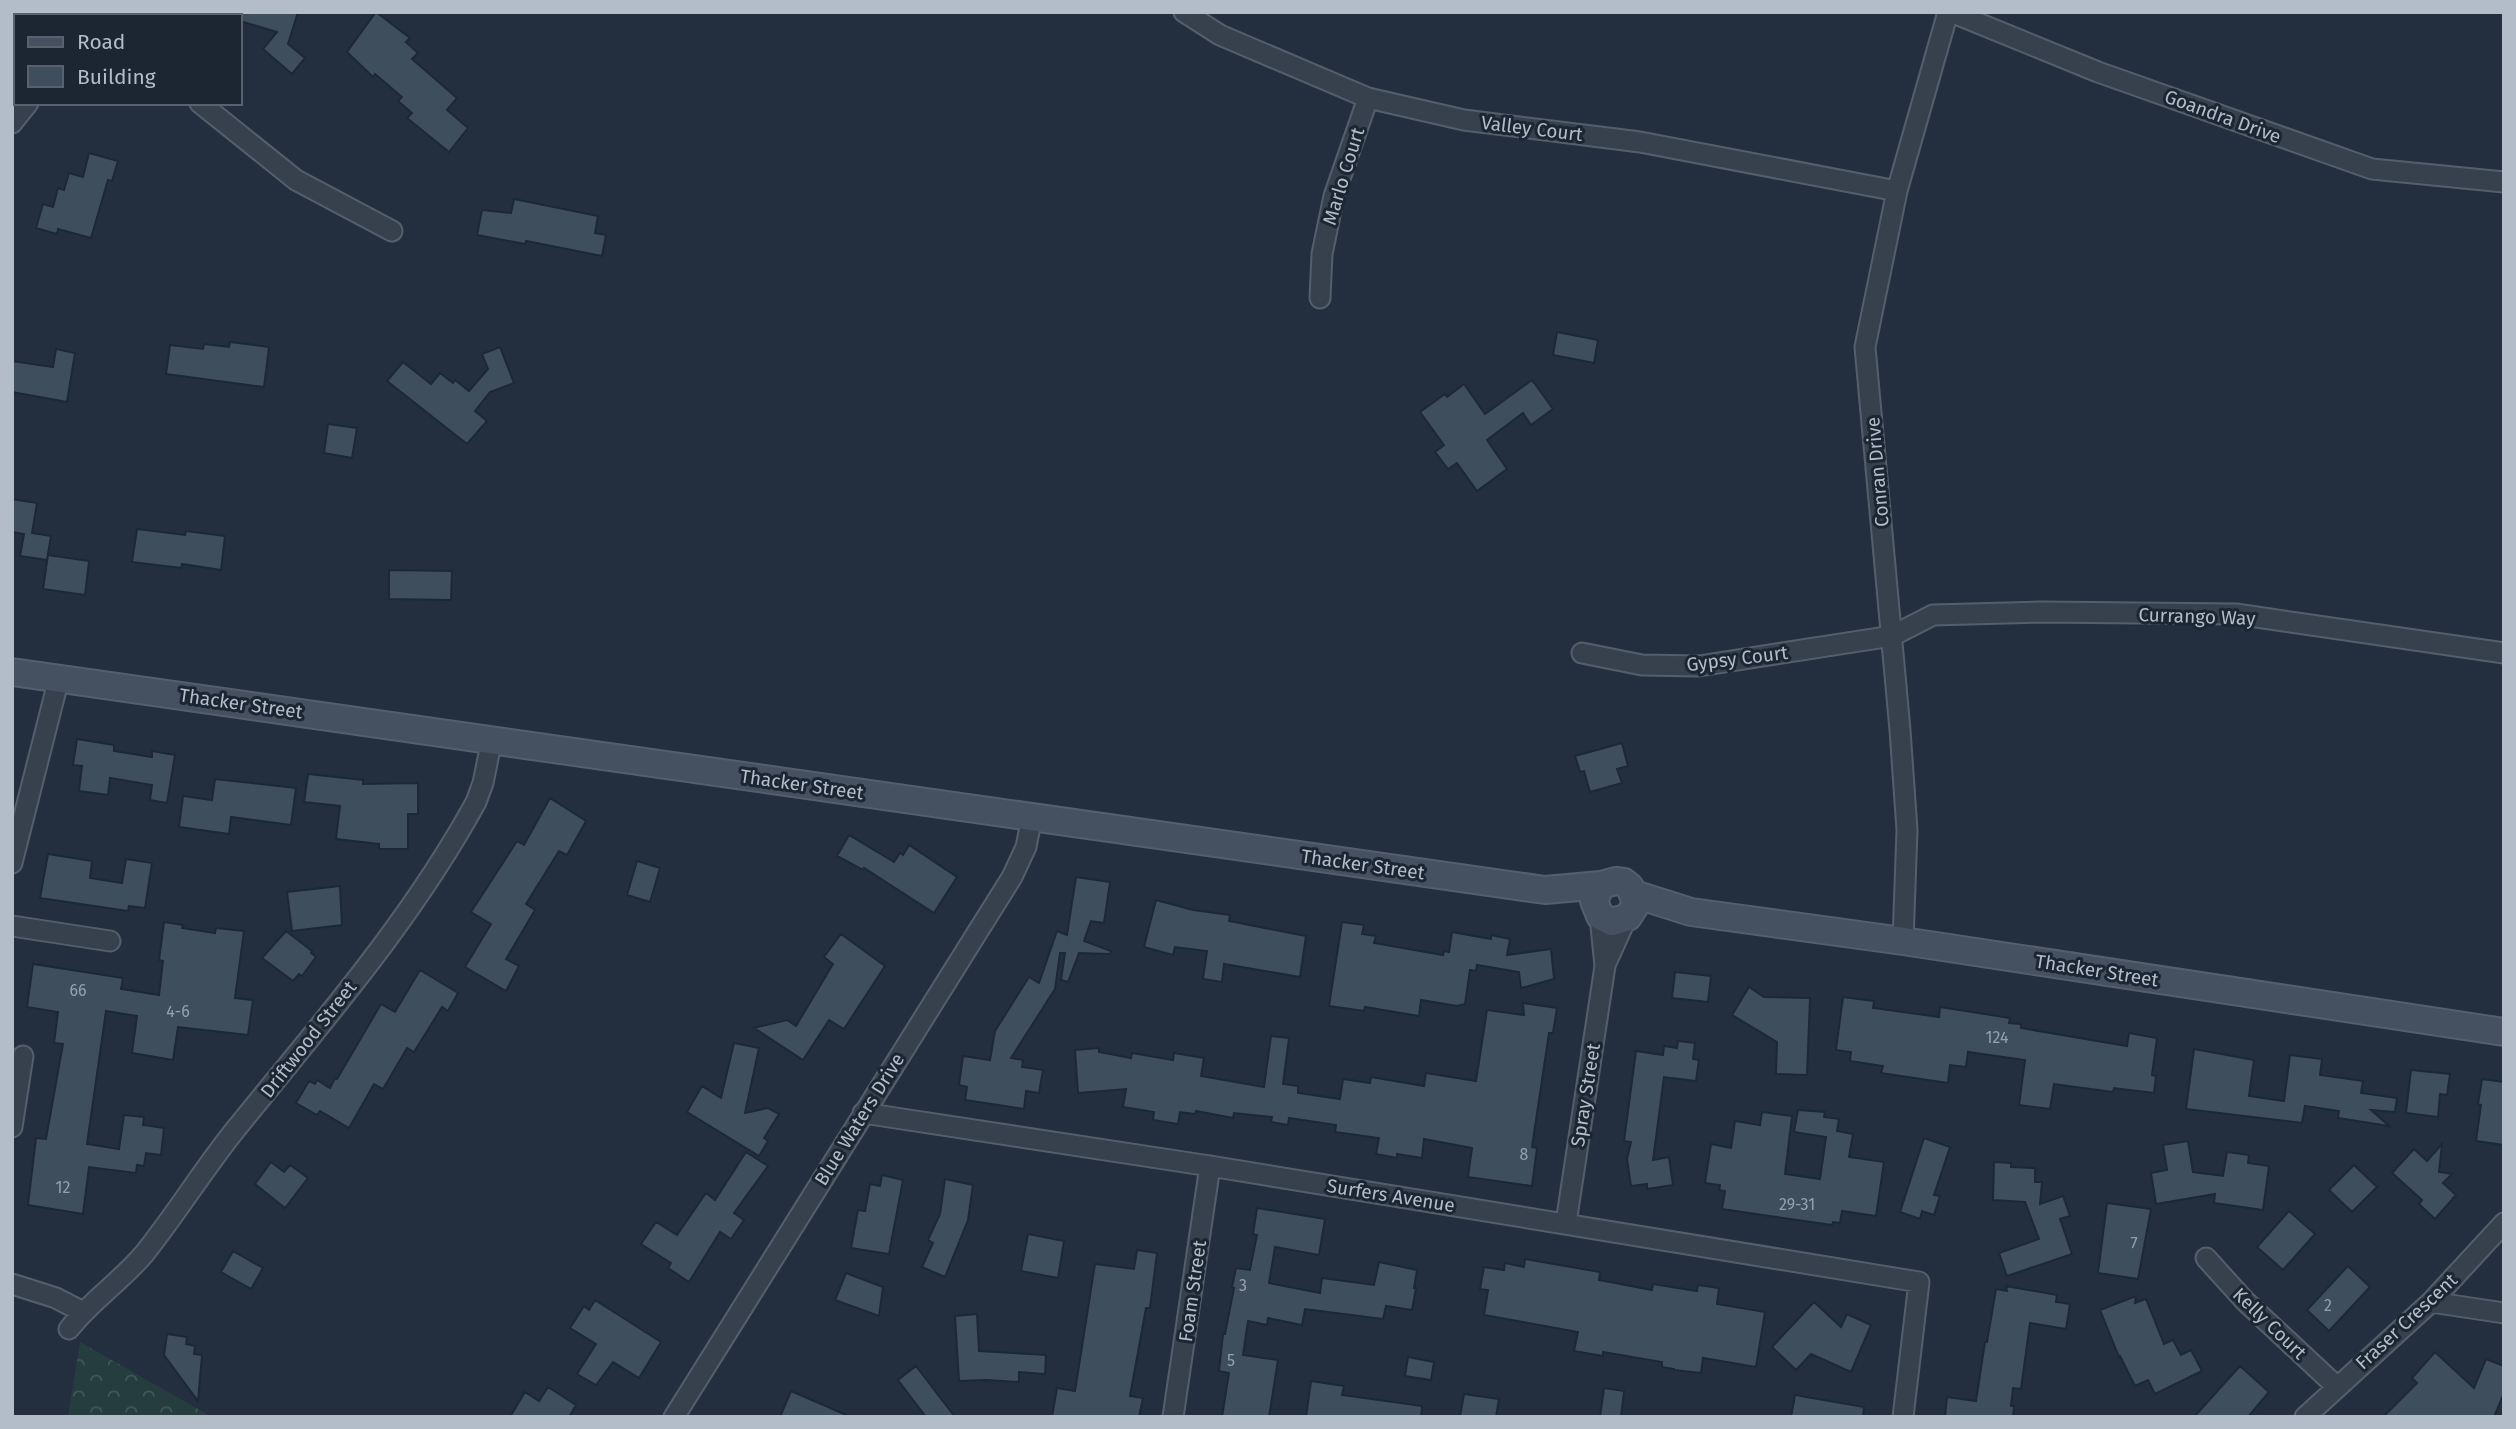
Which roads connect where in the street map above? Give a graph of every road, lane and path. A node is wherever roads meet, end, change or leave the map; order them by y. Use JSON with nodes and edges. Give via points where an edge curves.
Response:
{"nodes":[{"id":1,"x":1184,"y":12,"type":"edge"},
{"id":2,"x":1949,"y":12,"type":"edge"},
{"id":3,"x":1368,"y":98,"type":"junction"},
{"id":4,"x":26,"y":105,"type":"edge"},
{"id":5,"x":202,"y":105,"type":"edge"},
{"id":6,"x":12,"y":123,"type":"edge"},
{"id":7,"x":2504,"y":181,"type":"edge"},
{"id":8,"x":1897,"y":191,"type":"junction"},
{"id":9,"x":392,"y":231,"type":"dead end"},
{"id":10,"x":1320,"y":298,"type":"dead end"},
{"id":11,"x":1892,"y":636,"type":"junction"},
{"id":12,"x":1582,"y":653,"type":"dead end"},
{"id":13,"x":2504,"y":653,"type":"edge"},
{"id":14,"x":12,"y":672,"type":"edge"},
{"id":15,"x":59,"y":678,"type":"junction"},
{"id":16,"x":492,"y":739,"type":"junction"},
{"id":17,"x":1032,"y":817,"type":"junction"},
{"id":18,"x":12,"y":863,"type":"edge"},
{"id":19,"x":1545,"y":890,"type":"junction"},
{"id":20,"x":1617,"y":911,"type":"junction"},
{"id":21,"x":12,"y":926,"type":"edge"},
{"id":22,"x":110,"y":941,"type":"dead end"},
{"id":23,"x":1903,"y":941,"type":"junction"},
{"id":24,"x":2504,"y":1031,"type":"edge"},
{"id":25,"x":23,"y":1056,"type":"dead end"},
{"id":26,"x":863,"y":1113,"type":"junction"},
{"id":27,"x":12,"y":1127,"type":"edge"},
{"id":28,"x":1210,"y":1166,"type":"junction"},
{"id":29,"x":1566,"y":1223,"type":"junction"},
{"id":30,"x":2504,"y":1223,"type":"edge"},
{"id":31,"x":2206,"y":1258,"type":"dead end"},
{"id":32,"x":12,"y":1284,"type":"edge"},
{"id":33,"x":2431,"y":1302,"type":"junction"},
{"id":34,"x":83,"y":1312,"type":"junction"},
{"id":35,"x":2504,"y":1313,"type":"edge"},
{"id":36,"x":69,"y":1329,"type":"dead end"},
{"id":37,"x":2336,"y":1386,"type":"junction"},
{"id":38,"x":674,"y":1417,"type":"edge"},
{"id":39,"x":1173,"y":1417,"type":"edge"},
{"id":40,"x":1903,"y":1417,"type":"edge"},
{"id":41,"x":2305,"y":1417,"type":"edge"}],
"edges":[{"from":1,"to":3,"type":"street","name":"Valley Court","via":[[1220,35]]},
{"from":2,"to":7,"type":"street","name":"Goandra Drive","via":[[2098,72],[2372,169]]},
{"from":2,"to":8,"type":"street","name":"Conran Drive"},
{"from":3,"to":8,"type":"street","name":"Valley Court","via":[[1464,120],[1640,142]]},
{"from":3,"to":10,"type":"street","name":"Marlo Court","via":[[1334,196],[1322,254]]},
{"from":4,"to":6,"type":"street"},
{"from":5,"to":9,"type":"street","via":[[296,180]]},
{"from":8,"to":11,"type":"street","name":"Conran Drive","via":[[1865,347]]},
{"from":11,"to":12,"type":"street","name":"Gypsy Court","via":[[1699,666],[1642,665]]},
{"from":11,"to":13,"type":"street","name":"Currango Way","via":[[1933,615],[2236,614]]},
{"from":11,"to":23,"type":"street","name":"Conran Drive","via":[[1907,830]]},
{"from":14,"to":15,"type":"street","name":"Thacker Street"},
{"from":15,"to":16,"type":"street","name":"Thacker Street"},
{"from":15,"to":18,"type":"street"},
{"from":16,"to":17,"type":"street","name":"Thacker Street"},
{"from":16,"to":34,"type":"street","name":"Driftwood Street","via":[[476,802],[412,905],[143,1254]]},
{"from":17,"to":19,"type":"street","name":"Thacker Street"},
{"from":17,"to":26,"type":"street","name":"Blue Waters Drive","via":[[1026,847],[1012,877]]},
{"from":19,"to":20,"type":"street","name":"Thacker Street"},
{"from":19,"to":20,"type":"street","name":"Thacker Street","via":[[1624,883]]},
{"from":20,"to":23,"type":"street","name":"Thacker Street","via":[[1690,912]]},
{"from":20,"to":29,"type":"street","name":"Spray Street"},
{"from":21,"to":22,"type":"street"},
{"from":23,"to":24,"type":"street","name":"Thacker Street"},
{"from":25,"to":27,"type":"street"},
{"from":26,"to":28,"type":"street","name":"Surfers Avenue"},
{"from":26,"to":38,"type":"street","name":"Blue Waters Drive"},
{"from":28,"to":29,"type":"street","name":"Surfers Avenue"},
{"from":28,"to":39,"type":"street","name":"Foam Street"},
{"from":29,"to":40,"type":"street","name":"Surfers Avenue","via":[[1919,1282]]},
{"from":30,"to":33,"type":"street","name":"Fraser Crescent"},
{"from":31,"to":37,"type":"street","name":"Kelly Court"},
{"from":32,"to":34,"type":"street"},
{"from":33,"to":35,"type":"street"},
{"from":33,"to":37,"type":"street","name":"Fraser Crescent"},
{"from":34,"to":36,"type":"street","name":"Driftwood Street"},
{"from":37,"to":41,"type":"street","name":"Fraser Crescent"}]}
